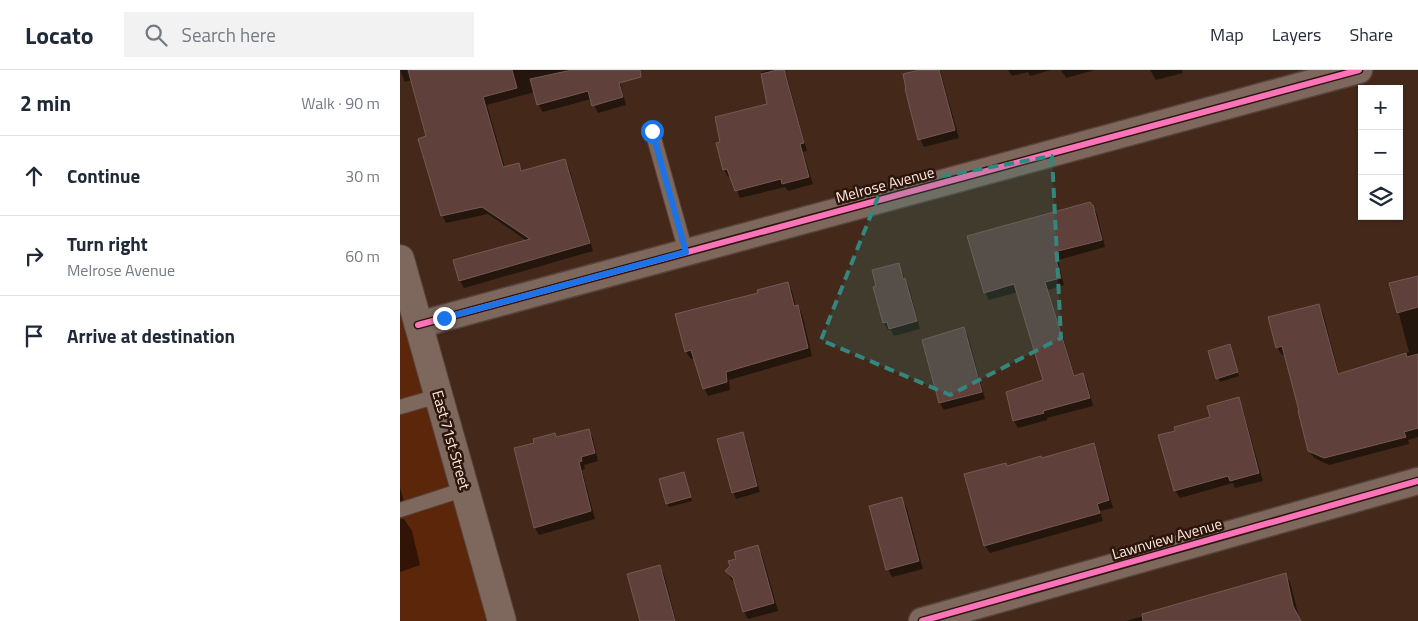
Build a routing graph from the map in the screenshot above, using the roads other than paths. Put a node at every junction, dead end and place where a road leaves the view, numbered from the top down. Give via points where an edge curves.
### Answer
1 (1359, 70) edge
2 (652, 131) dead end
3 (686, 252) junction
4 (400, 259) edge
5 (404, 289) edge
6 (418, 325) junction
7 (438, 396) junction
8 (400, 407) edge
9 (1418, 481) edge
10 (465, 490) junction
11 (400, 510) edge
12 (502, 621) edge
13 (922, 621) edge

1 - 3 street, Melrose Avenue
2 - 3 lane
3 - 6 street, Melrose Avenue
4 - 5 street, East 71st Street
5 - 6 street, East 71st Street
6 - 7 street, East 71st Street
7 - 8 lane
7 - 10 street, East 71st Street
9 - 13 street, Lawnview Avenue
10 - 11 lane
10 - 12 street, East 71st Street

